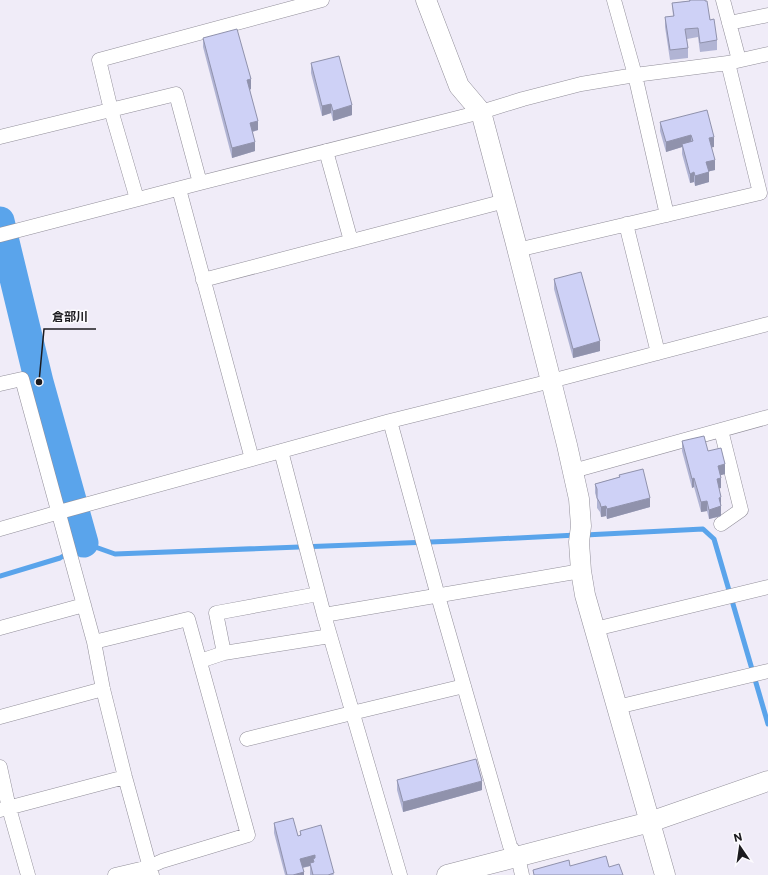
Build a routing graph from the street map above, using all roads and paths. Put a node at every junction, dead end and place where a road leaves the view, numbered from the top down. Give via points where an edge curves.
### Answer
1 (322, 0) edge
2 (426, 0) edge
3 (614, 0) edge
4 (723, 0) edge
5 (768, 16) edge
6 (729, 23) junction
7 (768, 54) edge
8 (734, 62) junction
9 (635, 75) junction
10 (111, 110) junction
11 (481, 112) junction
12 (0, 137) edge
13 (326, 151) junction
14 (200, 183) junction
15 (179, 189) junction
16 (137, 200) junction
17 (505, 201) junction
18 (667, 215) junction
19 (626, 224) junction
20 (5, 234) edge
21 (351, 241) junction
22 (518, 250) junction
23 (203, 280) junction
24 (768, 324) edge
25 (658, 353) junction
26 (551, 381) junction
27 (0, 384) edge
28 (768, 417) edge
29 (390, 421) junction
30 (721, 430) junction
31 (281, 451) junction
32 (252, 459) junction
33 (572, 471) junction
34 (60, 512) junction
35 (721, 524) dead end
36 (0, 529) edge
37 (581, 571) junction
38 (768, 587) edge
39 (318, 594) junction
40 (438, 596) junction
41 (84, 605) junction
42 (324, 615) junction
43 (0, 628) edge
44 (594, 629) junction
45 (330, 636) junction
46 (94, 642) junction
47 (224, 653) junction
48 (200, 661) junction
49 (759, 673) edge
50 (464, 686) junction
51 (103, 689) junction
52 (617, 707) junction
53 (352, 713) junction
54 (0, 718) edge
55 (247, 739) dead end
56 (0, 768) edge
57 (125, 777) junction
58 (768, 781) edge
59 (5, 809) edge
60 (650, 822) junction
61 (520, 866) edge
62 (151, 871) edge
63 (28, 875) edge
64 (115, 875) edge
65 (400, 875) edge
66 (447, 875) edge
67 (665, 875) edge

1 - 10 street via 99,60
2 - 11 street via 459,86
3 - 9 street
4 - 6 street
5 - 6 street
6 - 8 street
7 - 8 street
8 - 9 street
8 - 18 street via 760,193
9 - 11 street via 582,84
9 - 18 street
10 - 12 street
10 - 14 street via 176,94
10 - 16 street
11 - 13 street
11 - 17 street
13 - 14 street
13 - 21 street
14 - 15 street
15 - 16 street
15 - 23 street
16 - 20 street
17 - 21 street
17 - 22 street
18 - 19 street
19 - 22 street
19 - 25 street
21 - 23 street
22 - 26 street
23 - 32 street
24 - 25 street
25 - 26 street
26 - 29 street
26 - 33 street
27 - 34 street via 22,379
28 - 30 street
29 - 31 street
29 - 40 street
30 - 33 street
30 - 35 street via 741,510
31 - 32 street
31 - 39 street
32 - 34 street
33 - 37 street via 579,499
34 - 36 street
34 - 41 street
37 - 40 street
37 - 44 street
38 - 44 street
39 - 42 street
39 - 47 street via 216,613
40 - 42 street
40 - 50 street
41 - 43 street
41 - 46 street
42 - 45 street
44 - 52 street
45 - 47 street
45 - 53 street
46 - 48 street via 188,619
46 - 51 street
47 - 48 street
48 - 62 street via 248,835 162,862
49 - 52 street
50 - 53 street
50 - 61 street via 510,846
51 - 54 street
51 - 57 street
52 - 60 street
53 - 55 street
53 - 65 street
56 - 59 street
57 - 59 street
57 - 62 street
58 - 60 street
59 - 63 street
60 - 61 street
60 - 67 street
61 - 66 street
62 - 64 street

